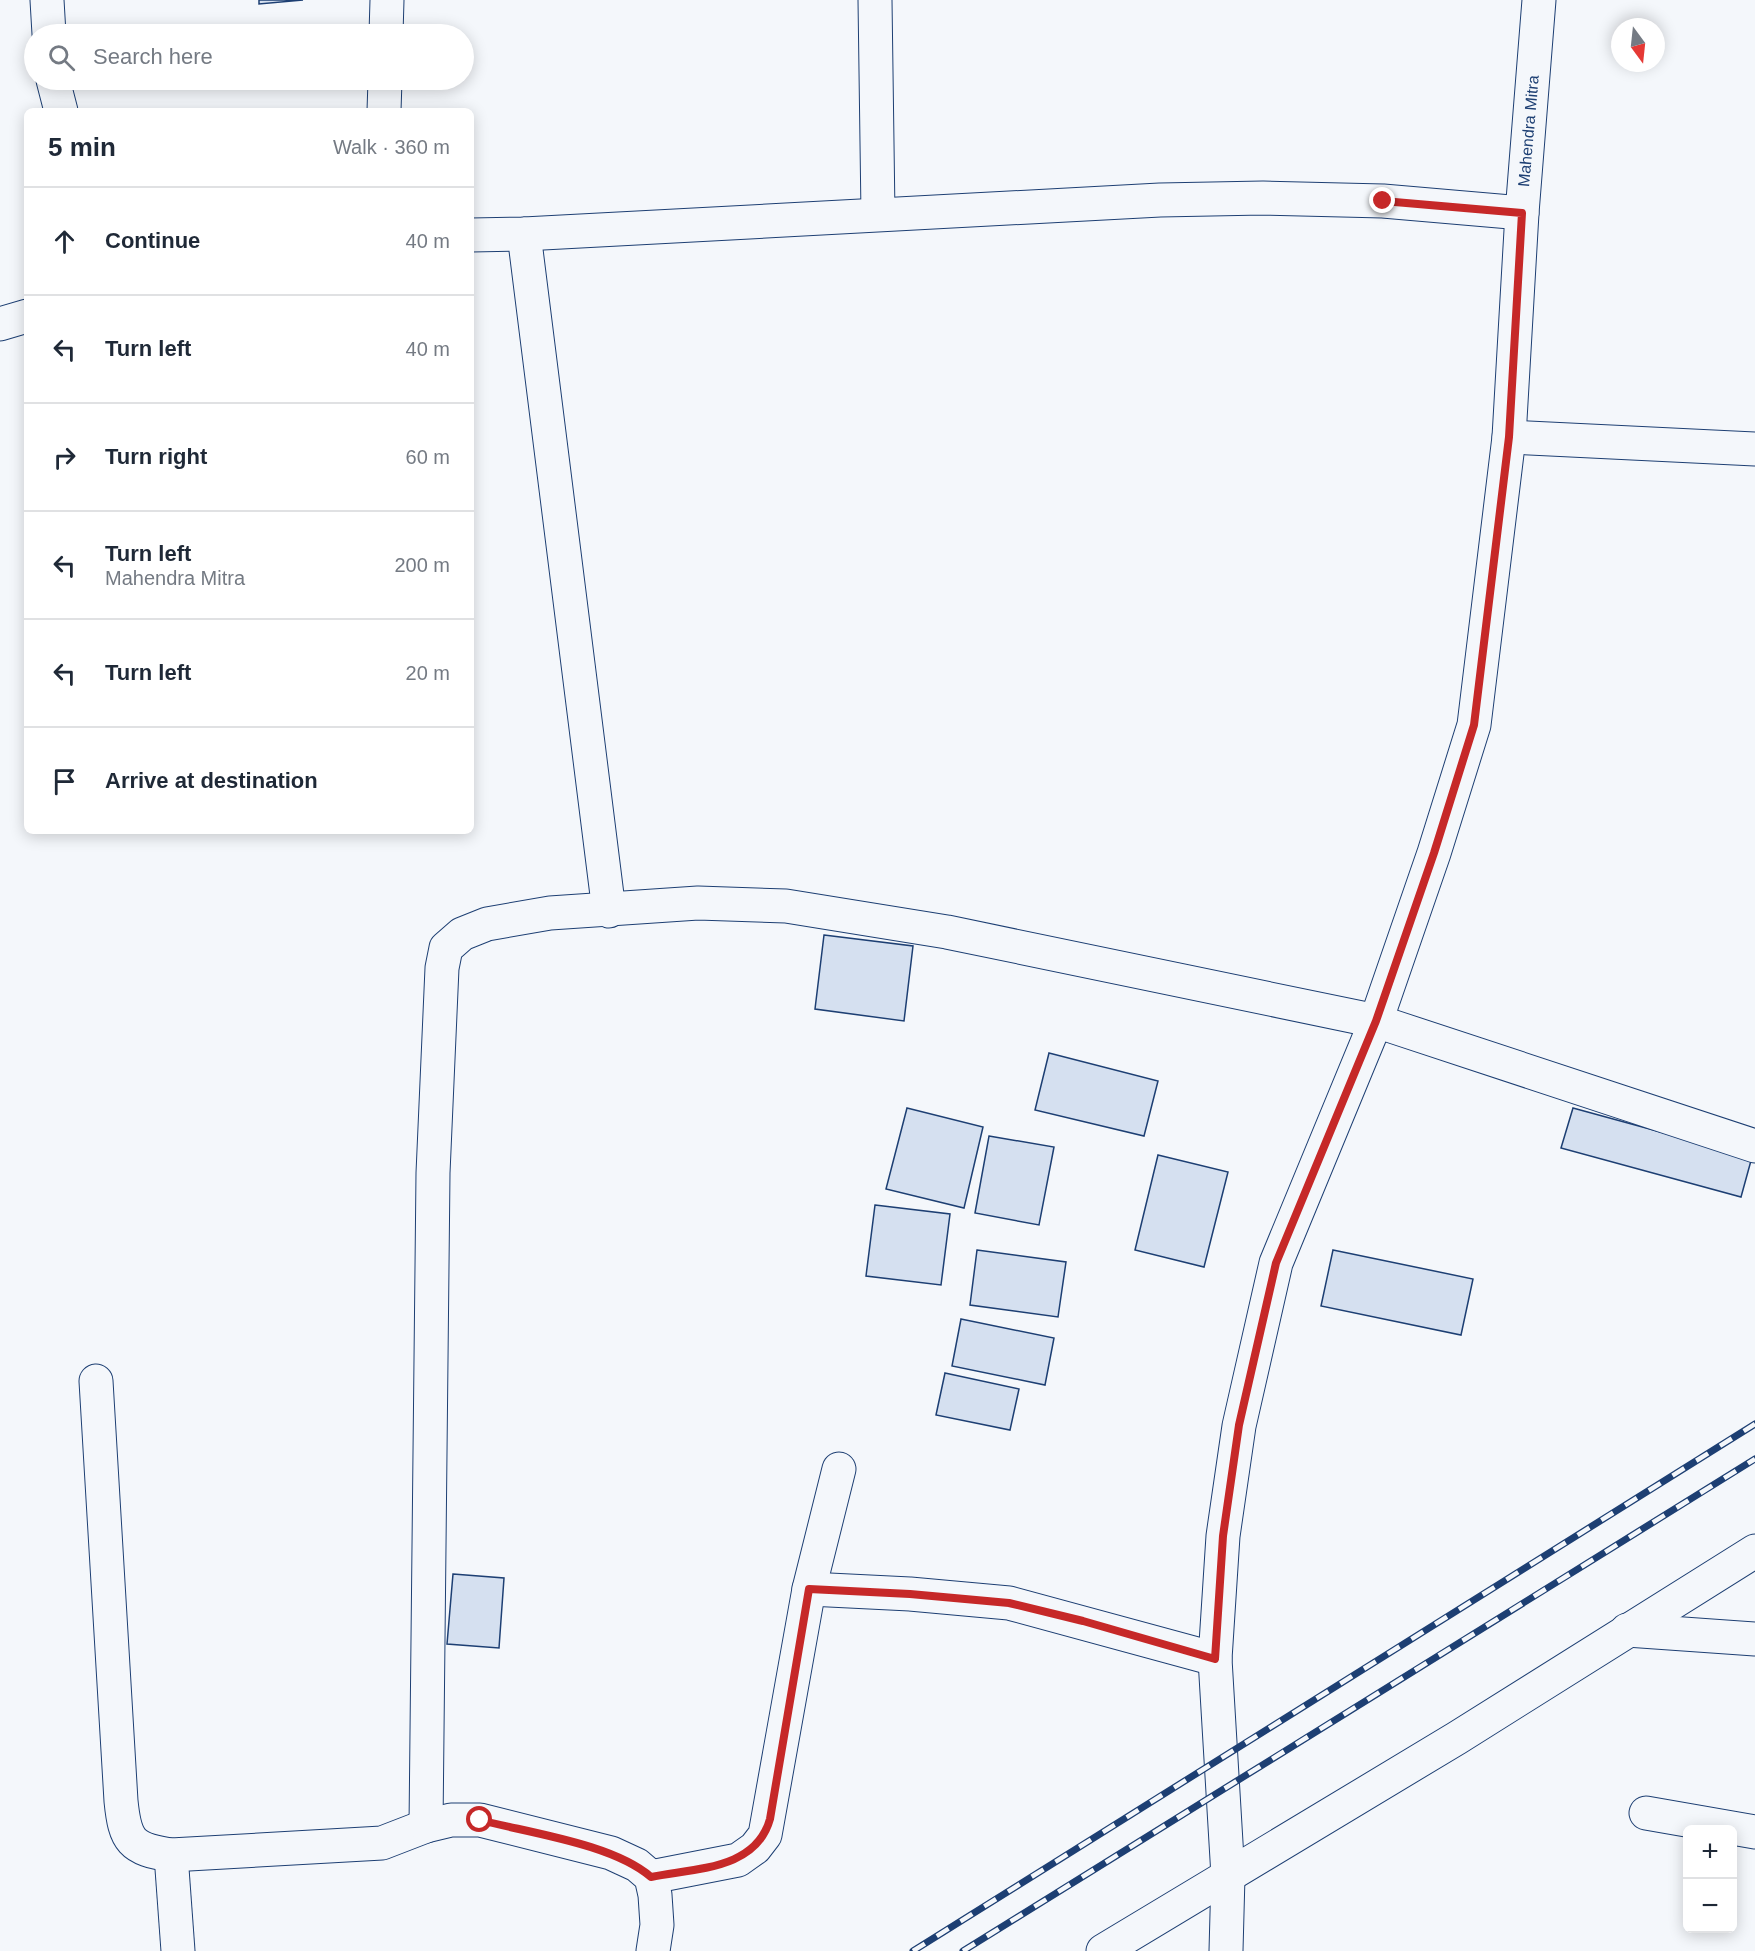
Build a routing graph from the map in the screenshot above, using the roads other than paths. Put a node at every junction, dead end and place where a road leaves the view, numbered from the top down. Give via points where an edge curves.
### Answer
1 (47, 0) edge
2 (387, 0) edge
3 (875, 0) edge
4 (1539, 0) edge
5 (48, 24) edge
6 (386, 24) edge
7 (56, 90) edge
8 (384, 90) edge
9 (60, 108) edge
10 (384, 108) edge
11 (1522, 213) junction
12 (878, 214) junction
13 (524, 234) junction
14 (474, 235) edge
15 (24, 317) edge
16 (0, 324) edge
17 (1509, 437) junction
18 (1755, 449) edge
19 (609, 911) junction
20 (1376, 1021) junction
21 (1755, 1146) edge
22 (96, 1381) dead end
23 (839, 1469) dead end
24 (1755, 1551) edge
25 (809, 1589) junction
26 (1627, 1630) junction
27 (1755, 1639) edge
28 (1215, 1659) junction
29 (1646, 1813) dead end
30 (426, 1826) junction
31 (1755, 1832) edge
32 (171, 1855) junction
33 (1228, 1876) junction
34 (651, 1877) junction
35 (178, 1951) edge
36 (653, 1951) edge
37 (1102, 1951) edge
38 (1226, 1951) edge

1 - 5 street
2 - 6 street
3 - 12 street
4 - 11 street, Mahendra Mitra
7 - 9 street
8 - 10 street
11 - 12 street via 1383,201 1263,198
11 - 17 street, Mahendra Mitra
12 - 13 street
13 - 14 street
13 - 19 street
15 - 16 street
17 - 18 street
17 - 20 street, Mahendra Mitra via 1474,725
19 - 20 street via 698,903 786,906 947,932
19 - 30 street via 550,914 487,924 462,934 446,948 442,968 433,1173
20 - 21 street
20 - 28 street, Mahendra Mitra via 1276,1263 1239,1425 1223,1536
22 - 32 street via 124,1828 133,1843 145,1851
23 - 25 street
24 - 26 street
25 - 28 street via 1009,1603
25 - 34 street via 765,1835 738,1860
26 - 27 street
26 - 33 street
28 - 33 street, Mahendra Mitra
29 - 31 street
30 - 32 street via 382,1843
30 - 34 street via 451,1820 480,1820 611,1853 637,1865
32 - 35 street
33 - 37 street
33 - 38 street, Mahendra Mitra
34 - 36 street via 657,1925

